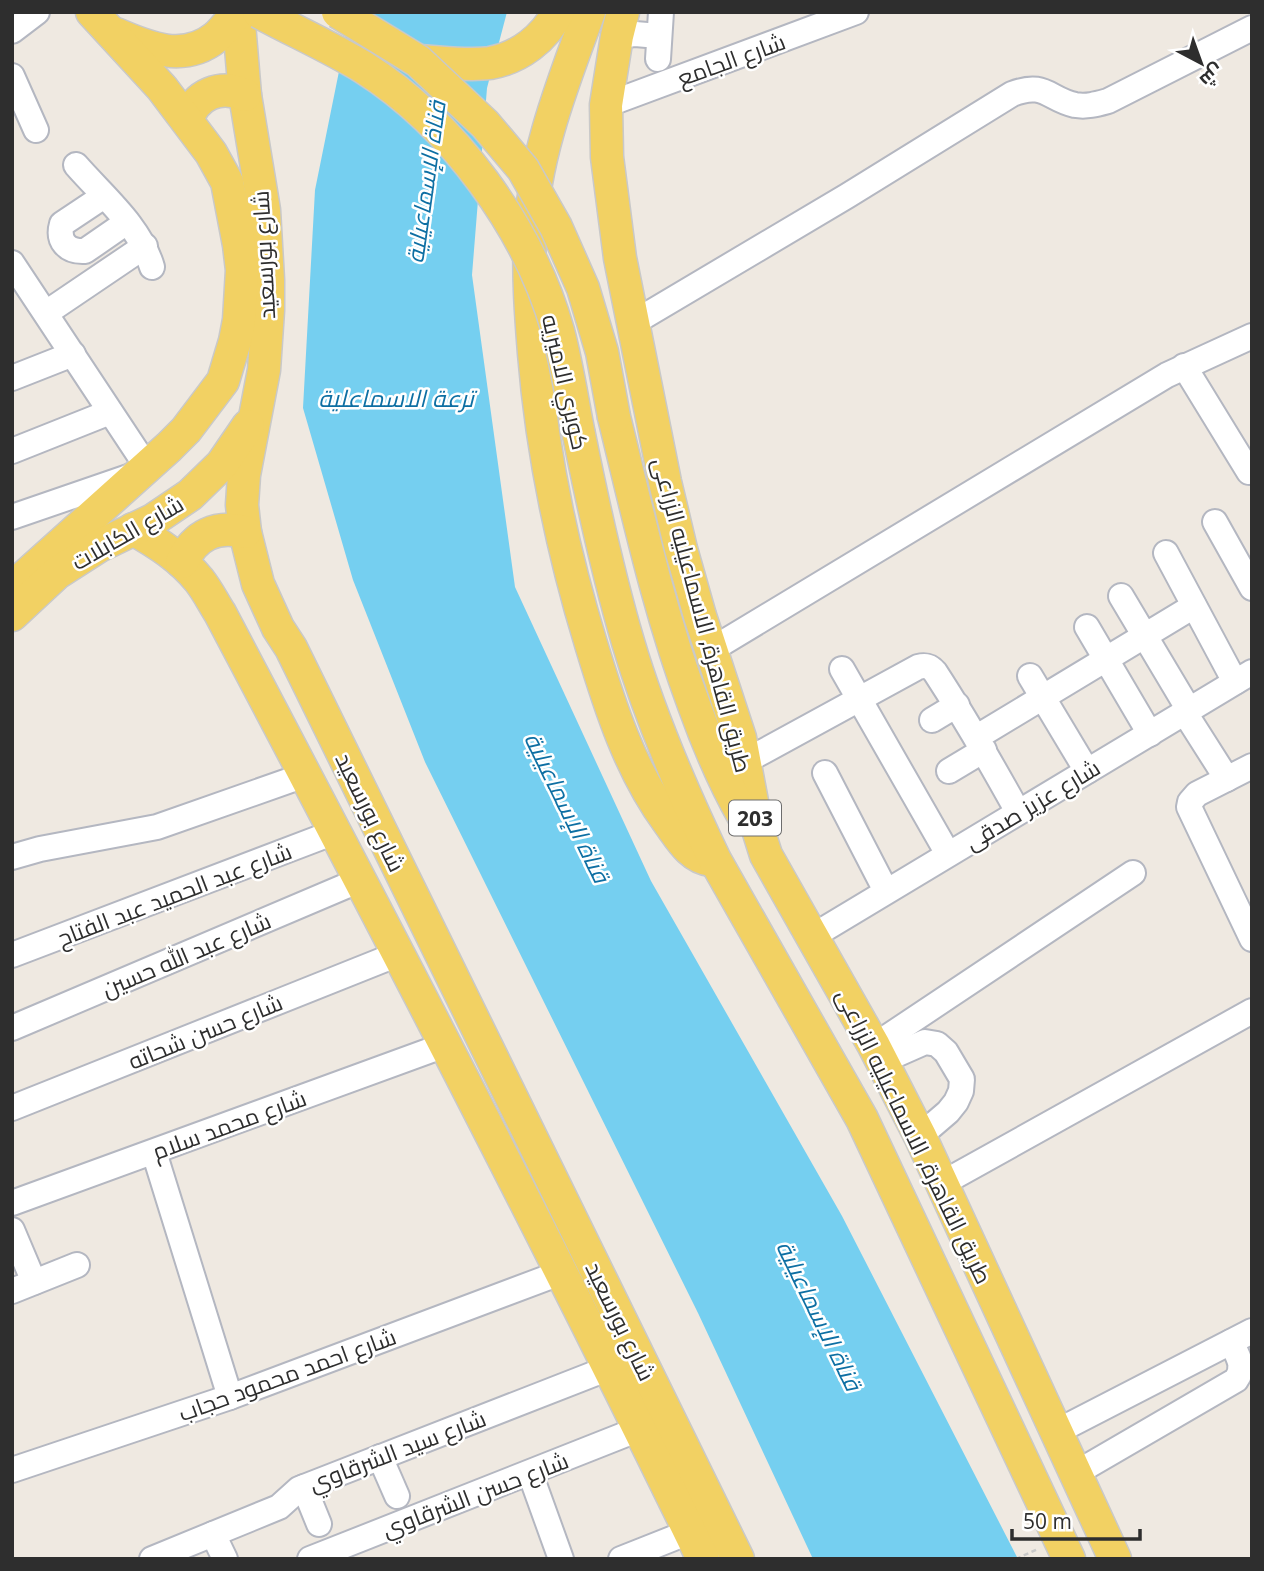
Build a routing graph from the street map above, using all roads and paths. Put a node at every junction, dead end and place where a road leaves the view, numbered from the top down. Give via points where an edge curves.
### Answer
1 (37, 12) edge
2 (238, 12) edge
3 (260, 12) edge
4 (338, 12) edge
5 (558, 12) edge
6 (589, 12) edge
7 (856, 12) edge
8 (100, 22) edge
9 (620, 24) edge
10 (1252, 28) edge
11 (12, 31) edge
12 (659, 36) edge
13 (418, 61) junction
14 (12, 76) edge
15 (245, 95) junction
16 (606, 105) junction
17 (187, 120) junction
18 (36, 130) dead end
19 (76, 166) dead end
20 (104, 196) junction
21 (127, 222) junction
22 (12, 263) edge
23 (31, 305) edge
24 (633, 323) junction
25 (1252, 336) edge
26 (73, 354) junction
27 (1184, 366) junction
28 (12, 378) edge
29 (257, 407) junction
30 (110, 411) junction
31 (12, 451) edge
32 (144, 470) junction
33 (1249, 472) dead end
34 (12, 517) edge
35 (1215, 522) dead end
36 (133, 529) junction
37 (245, 532) junction
38 (1166, 553) dead end
39 (182, 562) junction
40 (12, 588) edge
41 (1252, 588) edge
42 (1121, 596) dead end
43 (1194, 606) junction
44 (12, 615) edge
45 (1087, 627) dead end
46 (1144, 636) junction
47 (711, 650) junction
48 (1106, 659) junction
49 (842, 669) dead end
50 (1243, 677) edge
51 (1037, 686) junction
52 (860, 699) junction
53 (957, 705) junction
54 (1187, 712) junction
55 (932, 720) dead end
56 (1150, 734) junction
57 (980, 743) junction
58 (744, 762) junction
59 (1252, 766) edge
60 (949, 771) dead end
61 (1087, 771) junction
62 (825, 772) dead end
63 (305, 775) junction
64 (1227, 779) junction
65 (1018, 813) junction
66 (335, 832) junction
67 (948, 854) junction
68 (766, 855) junction
69 (12, 857) edge
70 (715, 860) junction
71 (1133, 873) dead end
72 (360, 880) junction
73 (886, 891) junction
74 (813, 936) junction
75 (1252, 939) edge
76 (398, 954) junction
77 (12, 955) edge
78 (1252, 1011) edge
79 (12, 1028) edge
80 (445, 1045) junction
81 (878, 1053) junction
82 (12, 1108) edge
83 (920, 1136) junction
84 (876, 1150) junction
85 (153, 1152) junction
86 (941, 1184) junction
87 (12, 1203) edge
88 (901, 1203) junction
89 (12, 1230) edge
90 (77, 1265) dead end
91 (561, 1273) junction
92 (23, 1287) edge
93 (1241, 1337) edge
94 (609, 1368) junction
95 (230, 1397) junction
96 (639, 1429) junction
97 (1056, 1432) junction
98 (380, 1457) junction
99 (12, 1470) edge
100 (530, 1473) junction
101 (1076, 1473) junction
102 (304, 1487) junction
103 (397, 1496) dead end
104 (319, 1524) dead end
105 (213, 1534) junction
106 (696, 1545) edge
107 (1036, 1550) dead end
108 (152, 1559) edge
109 (225, 1559) edge
110 (310, 1559) edge
111 (561, 1559) edge
112 (621, 1559) edge
113 (738, 1559) edge
114 (1016, 1559) edge
115 (1069, 1559) edge
116 (1115, 1559) edge

1 - 11 street
2 - 8 main road via 215,37 182,50 147,47
2 - 15 main road, شارع بورسعيد
3 - 70 main road, كوبري الاميريه, bridge via 362,67 402,96 440,130 516,230 558,330 603,551 629,645 661,737
4 - 13 main road, كوبري الاميريه, bridge
5 - 13 main road via 536,41 514,55 490,63
6 - 70 main road, 203 via 553,110 536,178 530,311 543,442 573,584 625,746 656,805 689,849 703,859
7 - 16 street, شارع الجامع
8 - 17 main road, شارع الكابلات
9 - 12 street via 635,34
9 - 16 main road, طريق القاهرة, الاسماعيليه الزراعى / 203
10 - 24 street via 1108,101 1075,105 1044,91 1012,94
13 - 68 main road, كوبري الاميريه, bridge via 485,124 523,169 583,288 677,660 720,771
14 - 18 street
15 - 17 main road via 231,90 207,94 194,105
15 - 29 main road, شارع بورسعيد via 268,257 267,340
16 - 24 main road, طريق القاهرة, الاسماعيليه الزراعى / 203 via 612,207
17 - 32 main road, شارع الكابلات via 227,182 242,270 239,320 223,381 186,430
19 - 20 street
20 - 21 street
20 - 21 street via 62,223 64,245 85,251
21 - 23 street via 149,257
22 - 23 street
23 - 26 street
24 - 47 main road, طريق القاهرة, الاسماعيليه الزراعى / 203 via 681,550
25 - 27 street
26 - 28 street
26 - 30 street
27 - 33 street
27 - 47 street
29 - 36 main road, شارع الكابلات via 235,446 207,480 172,509
29 - 37 main road, شارع بورسعيد via 244,475
30 - 31 street
30 - 32 street
32 - 34 street
32 - 40 main road, شارع الكابلات
35 - 41 street
36 - 39 main road, شارع بورسعيد
36 - 44 main road, شارع الكابلات via 57,573
37 - 39 main road via 223,529 202,536
37 - 113 main road, شارع بورسعيد via 267,606
38 - 43 street
39 - 63 main road, شارع بورسعيد via 220,613
42 - 46 street
43 - 46 street
43 - 50 street
45 - 48 street
46 - 48 street
46 - 54 street
47 - 58 main road, طريق القاهرة, الاسماعيليه الزراعى / 203
48 - 51 street
48 - 56 street
49 - 52 street
50 - 54 street, شارع عزيز صدقى
51 - 57 street
51 - 61 street
52 - 53 street via 925,665
52 - 58 street
52 - 67 street
53 - 55 street
53 - 57 street
54 - 56 street, شارع عزيز صدقى
54 - 64 street
56 - 61 street, شارع عزيز صدقى
57 - 60 street
57 - 65 street
58 - 68 main road, طريق القاهرة, الاسماعيليه الزراعى / 203
59 - 64 street
61 - 65 street, شارع عزيز صدقى
62 - 73 street
63 - 66 main road, شارع بورسعيد
63 - 69 street via 157,827
64 - 75 street via 1193,797 1189,807
65 - 67 street, شارع عزيز صدقى
66 - 72 main road, شارع بورسعيد
66 - 77 street, شارع عبد الحميد عبد الفتاح
67 - 73 street, شارع عزيز صدقى
68 - 74 main road, طريق القاهرة, الاسماعيليه الزراعى / 203
70 - 84 main road, طريق القاهرة, الاسماعيليه الزراعى / 203
71 - 81 street
72 - 76 main road, شارع بورسعيد
72 - 79 street, شارع عبد الله حسين
73 - 74 street, شارع عزيز صدقى
74 - 81 main road, طريق القاهرة, الاسماعيليه الزراعى / 203
76 - 80 main road, شارع بورسعيد
76 - 82 street, شارع حسن شحاته
78 - 86 street
80 - 85 street, شارع محمد سلام
80 - 91 main road, شارع بورسعيد
81 - 83 main road, طريق القاهرة, الاسماعيليه الزراعى / 203
81 - 83 street via 925,1042 937,1044 962,1079 956,1102
83 - 84 main road via 900,1149
83 - 86 main road, طريق القاهرة, الاسماعيليه الزراعى / 203
84 - 88 main road, طريق القاهرة, الاسماعيليه الزراعى / 203
85 - 87 street, شارع محمد سلام
85 - 95 street
86 - 88 main road via 923,1187
86 - 97 main road, طريق القاهرة, الاسماعيليه الزراعى / 203
88 - 115 main road, طريق القاهرة, الاسماعيليه الزراعى / 203
89 - 92 street
90 - 92 street
91 - 94 main road, شارع بورسعيد
91 - 95 street, شارع احمد محمود حجاب
93 - 97 street
93 - 101 street via 1241,1372 1236,1380
94 - 96 main road, شارع بورسعيد
94 - 98 street, شارع سيد الشرقاوي
95 - 99 street, شارع احمد محمود حجاب
96 - 100 street, شارع حسن الشرقاوي
96 - 106 main road, شارع بورسعيد
97 - 101 main road, طريق القاهرة, الاسماعيليه الزراعى / 203
98 - 102 street, شارع سيد الشرقاوي
98 - 103 street
100 - 110 street, شارع حسن الشرقاوي
100 - 111 street
101 - 116 main road, طريق القاهرة, الاسماعيليه الزراعى / 203
102 - 104 street
102 - 105 street, شارع سيد الشرقاوي via 279,1507
105 - 108 street, شارع سيد الشرقاوي
105 - 109 street
106 - 112 street
107 - 114 path

